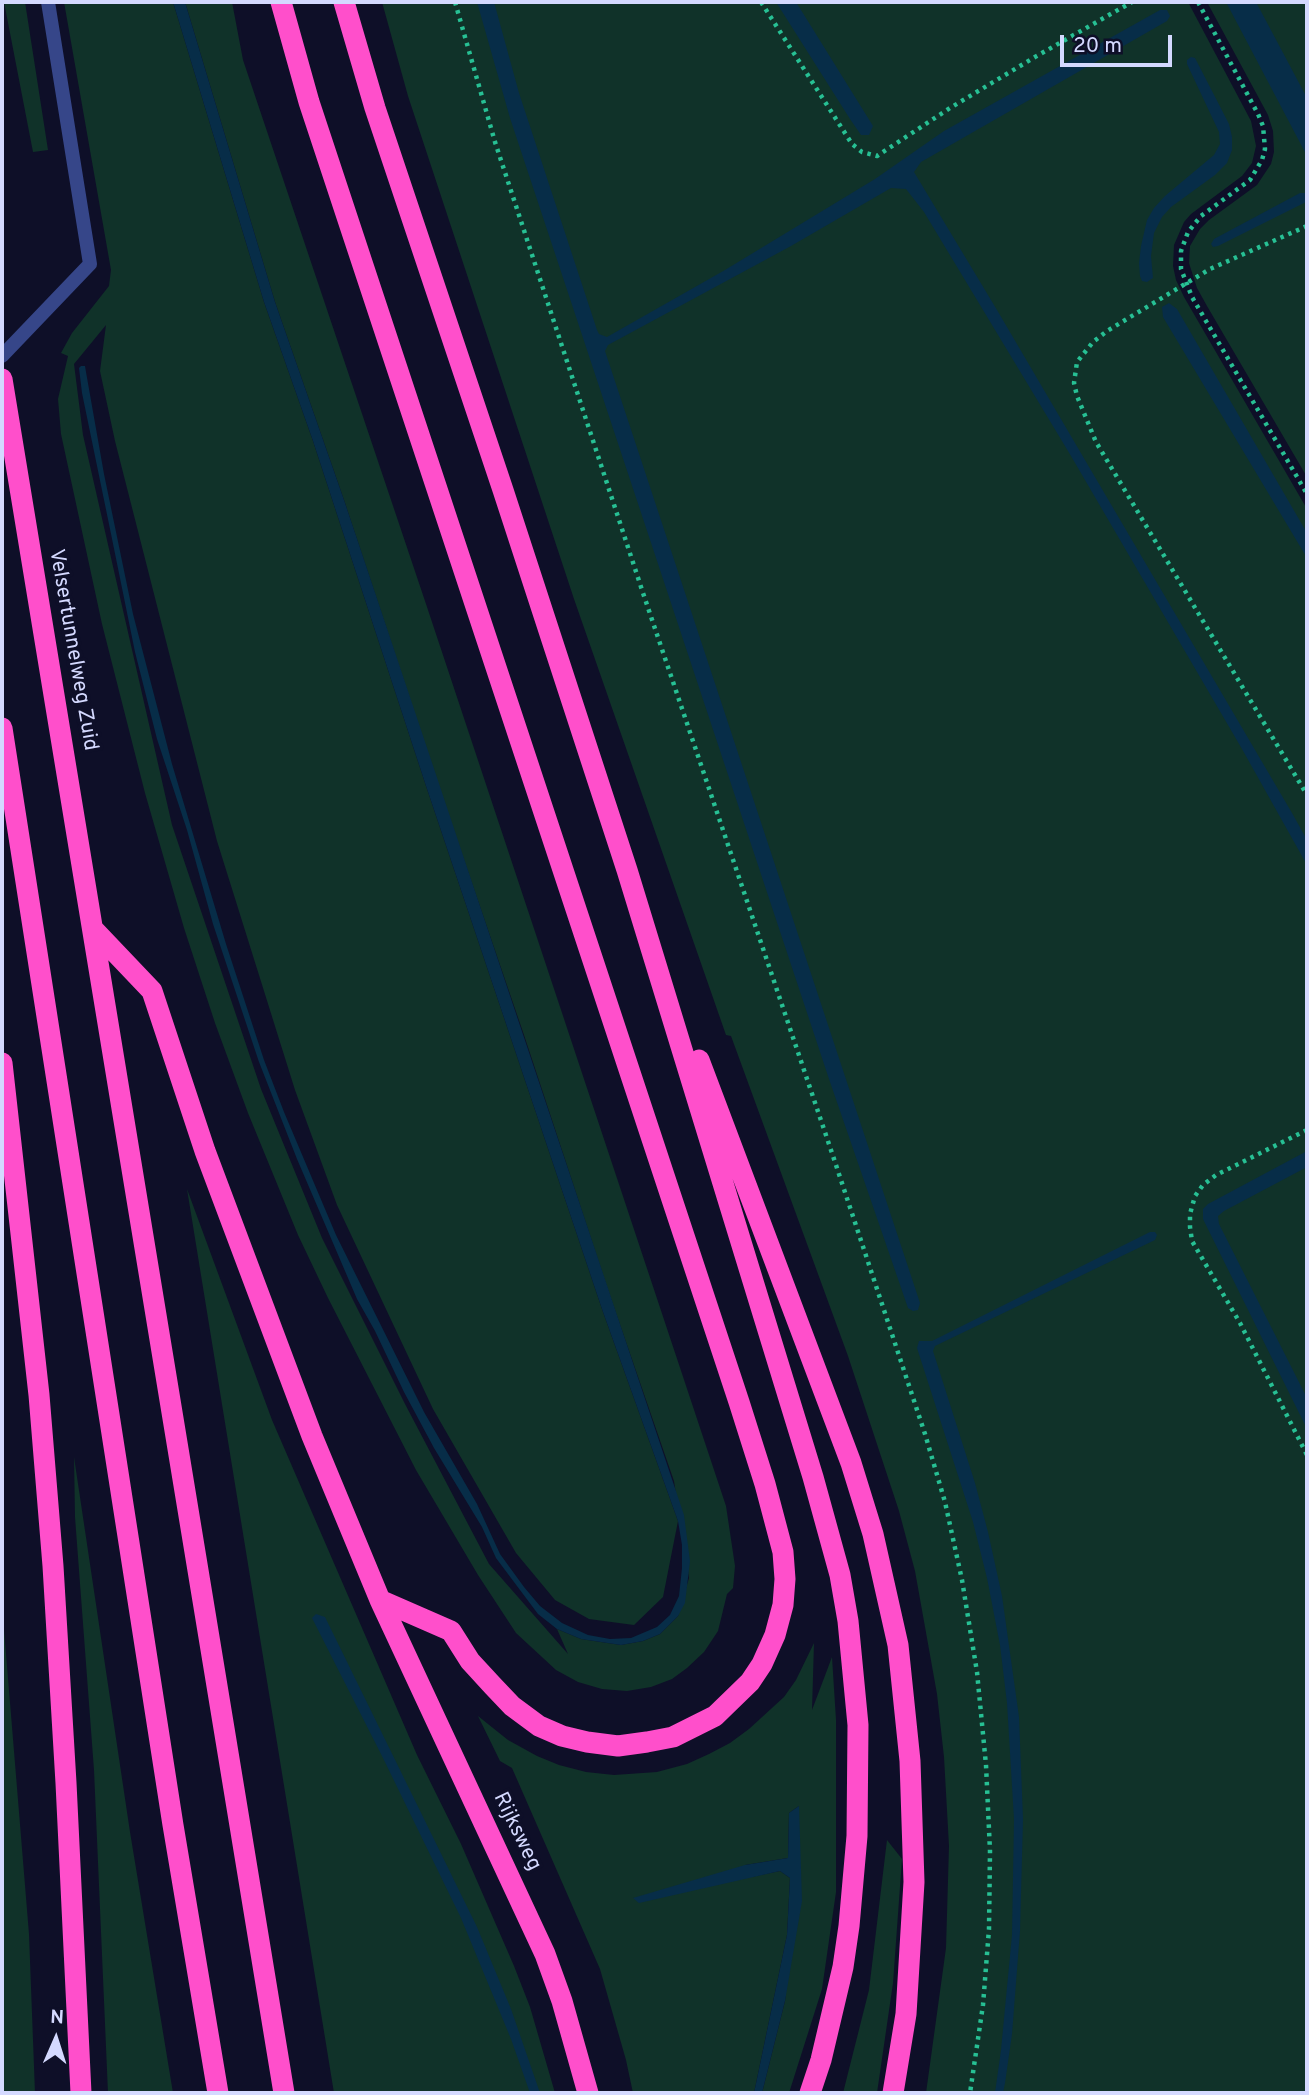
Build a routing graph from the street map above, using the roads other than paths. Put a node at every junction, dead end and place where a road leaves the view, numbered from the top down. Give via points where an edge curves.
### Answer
1 (48, 2) edge
2 (281, 2) edge
3 (344, 2) edge
4 (2, 356) edge
5 (2, 379) edge
6 (3, 734) edge
7 (2, 775) edge
8 (627, 870) junction
9 (93, 929) junction
10 (2, 1063) edge
11 (380, 1600) junction
12 (81, 2093) edge
13 (218, 2093) edge
14 (284, 2093) edge
15 (588, 2093) edge
16 (810, 2093) edge
17 (893, 2093) edge

1 - 4 lane via 90,264
2 - 11 highway via 326,153 732,1378 783,1552 785,1579 775,1635 750,1682 715,1716 673,1737 618,1746 562,1736 539,1726 493,1686 451,1631
3 - 8 highway
5 - 9 highway, Velsertunnelweg Zuid
6 - 7 highway
6 - 13 highway
8 - 16 highway via 813,1478 848,1621 858,1725 857,1836 843,1967
8 - 17 highway via 851,1463 890,1605 905,1698 914,1882 906,2014
9 - 11 highway, Rijksweg via 152,991 231,1223
9 - 14 highway, Velsertunnelweg Zuid
10 - 12 highway via 53,1566
11 - 15 highway, Rijksweg via 541,1945

